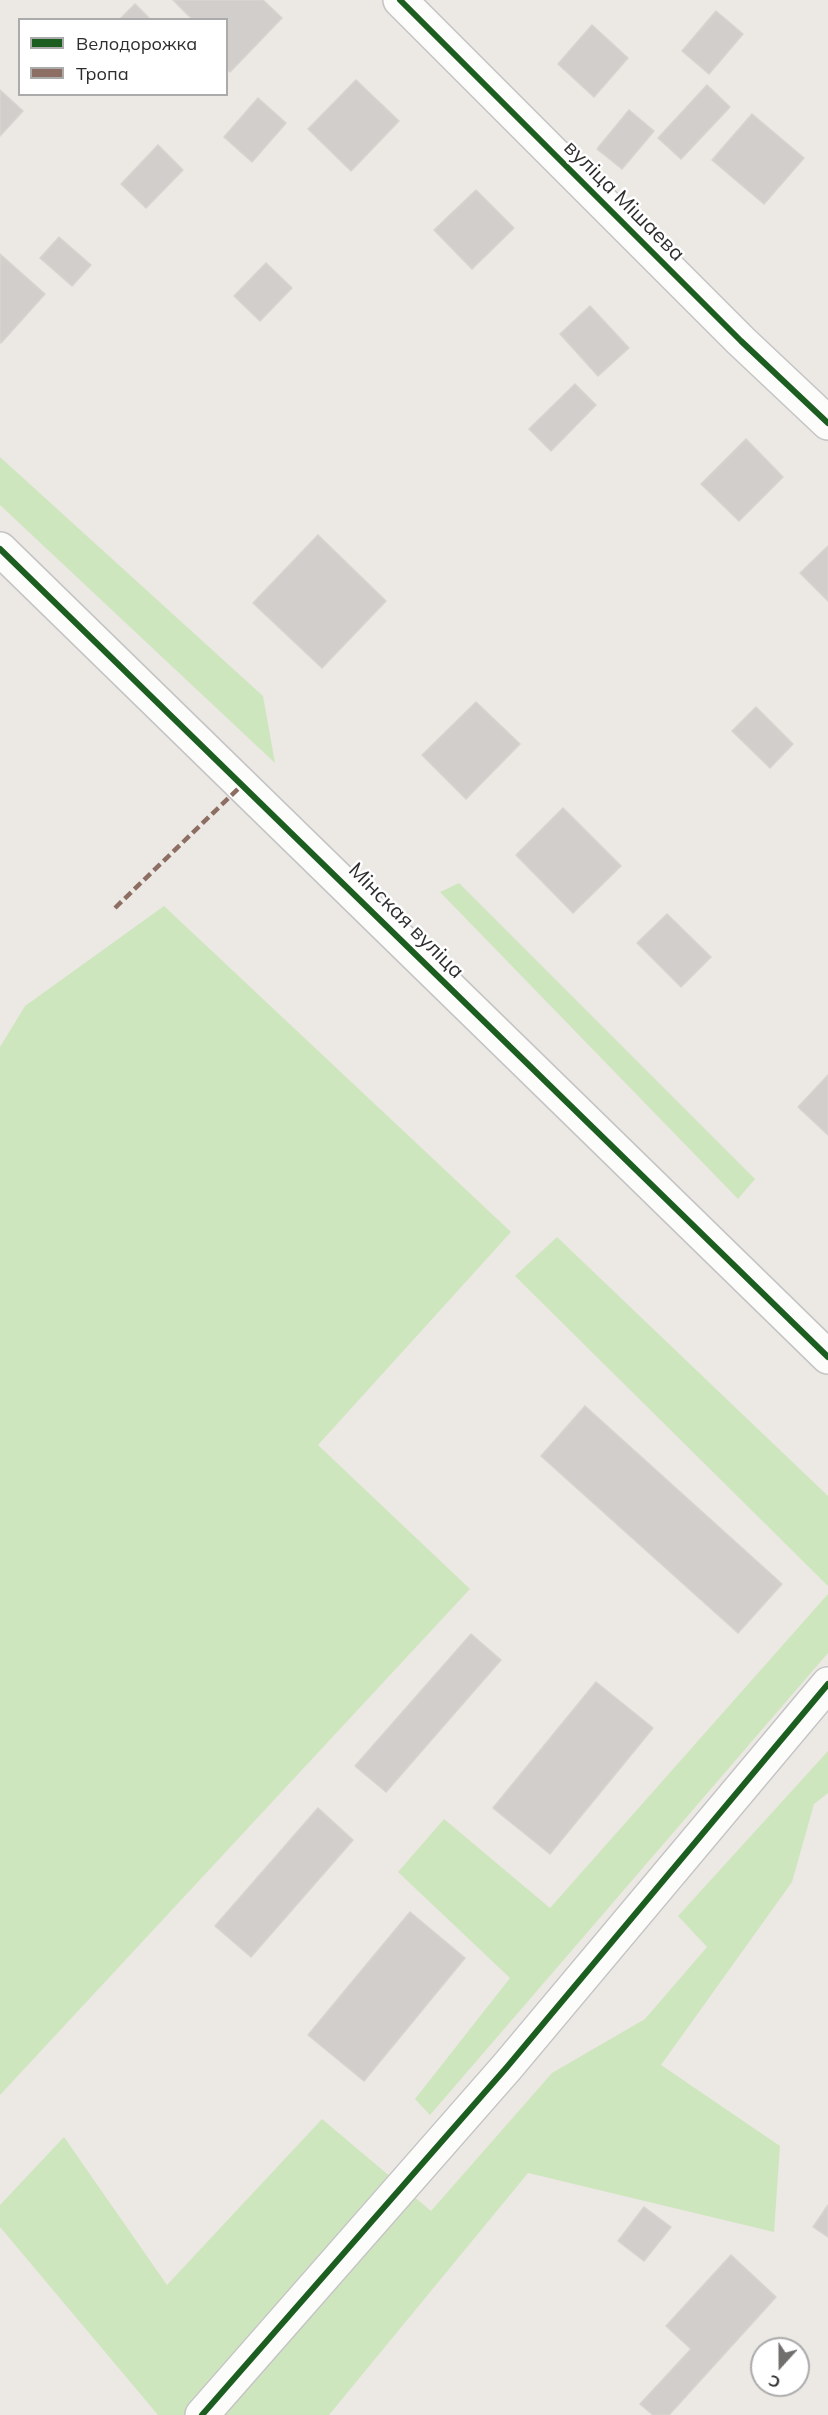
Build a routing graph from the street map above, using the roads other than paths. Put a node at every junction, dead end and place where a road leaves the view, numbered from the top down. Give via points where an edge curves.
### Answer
1 (400, 0) edge
2 (828, 423) edge
3 (0, 549) edge
4 (828, 1357) edge
5 (828, 1684) edge
6 (201, 2415) edge

1 - 2 street, вуліца Мішаева via 732,333
3 - 4 street, Мінская вуліца
5 - 6 street via 507,2067

